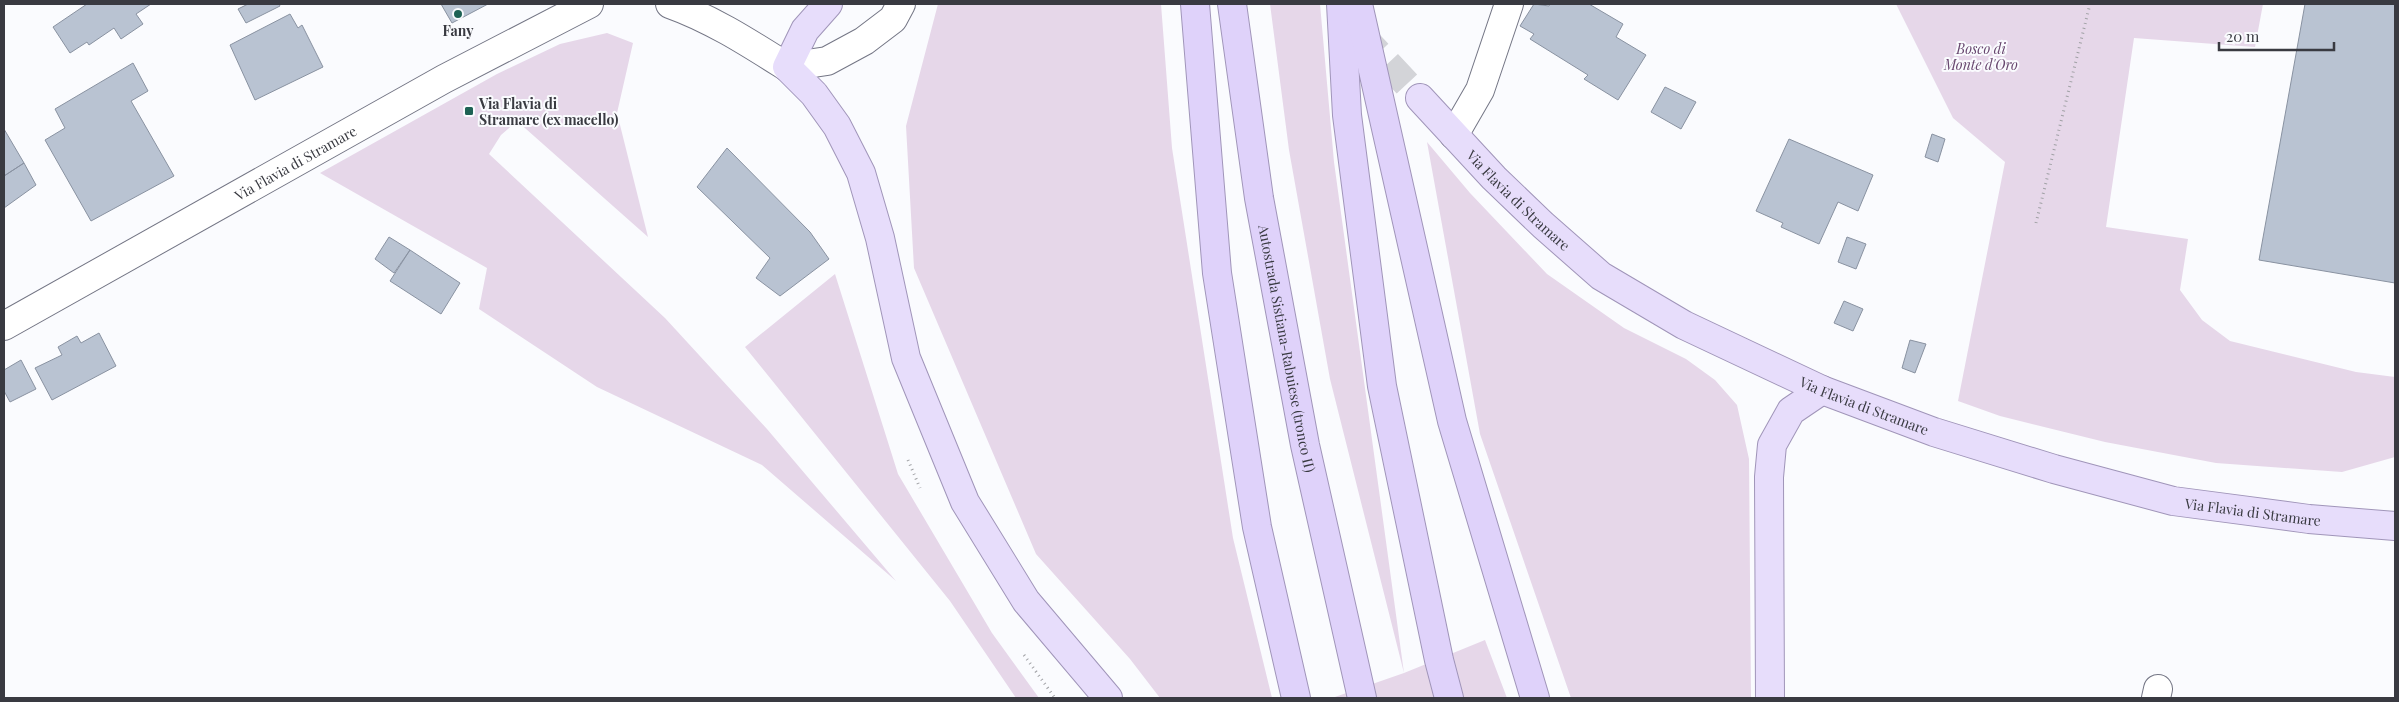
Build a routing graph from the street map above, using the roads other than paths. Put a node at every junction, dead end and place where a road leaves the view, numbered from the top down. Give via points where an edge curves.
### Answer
1 (589, 4) edge
2 (670, 4) edge
3 (828, 4) edge
4 (901, 4) edge
5 (1195, 4) edge
6 (1232, 4) edge
7 (1341, 4) edge
8 (1358, 4) edge
9 (1509, 4) edge
10 (787, 67) junction
11 (1420, 98) tunnel mouth
12 (1454, 135) junction
13 (4, 326) edge
14 (1822, 390) junction
15 (2395, 526) edge
16 (1361, 694) edge
17 (1108, 698) edge
18 (1296, 698) edge
19 (1450, 698) edge
20 (1535, 698) edge
21 (1770, 698) edge

1 - 13 street, Via Flavia di Stramare via 444,79
2 - 10 street via 720,26
3 - 10 main road via 806,30
4 - 10 street via 893,19 864,42 827,61
5 - 18 highway via 1217,273 1257,527
6 - 16 highway, Autostrada Sistiana-Rabuiese (tronco II) via 1260,207 1305,445
7 - 19 highway via 1347,115 1382,386 1438,660
8 - 20 highway via 1452,420
9 - 12 street via 1480,90
10 - 17 main road via 814,94 837,126 861,173 880,238 906,358 965,502 1026,601
11 - 12 main road, Via Flavia di Stramare
12 - 14 main road, Via Flavia di Stramare via 1542,225 1601,276 1684,324
14 - 15 main road, Via Flavia di Stramare via 1944,435 2173,501 2309,519
14 - 21 main road via 1791,411 1772,445 1769,477

